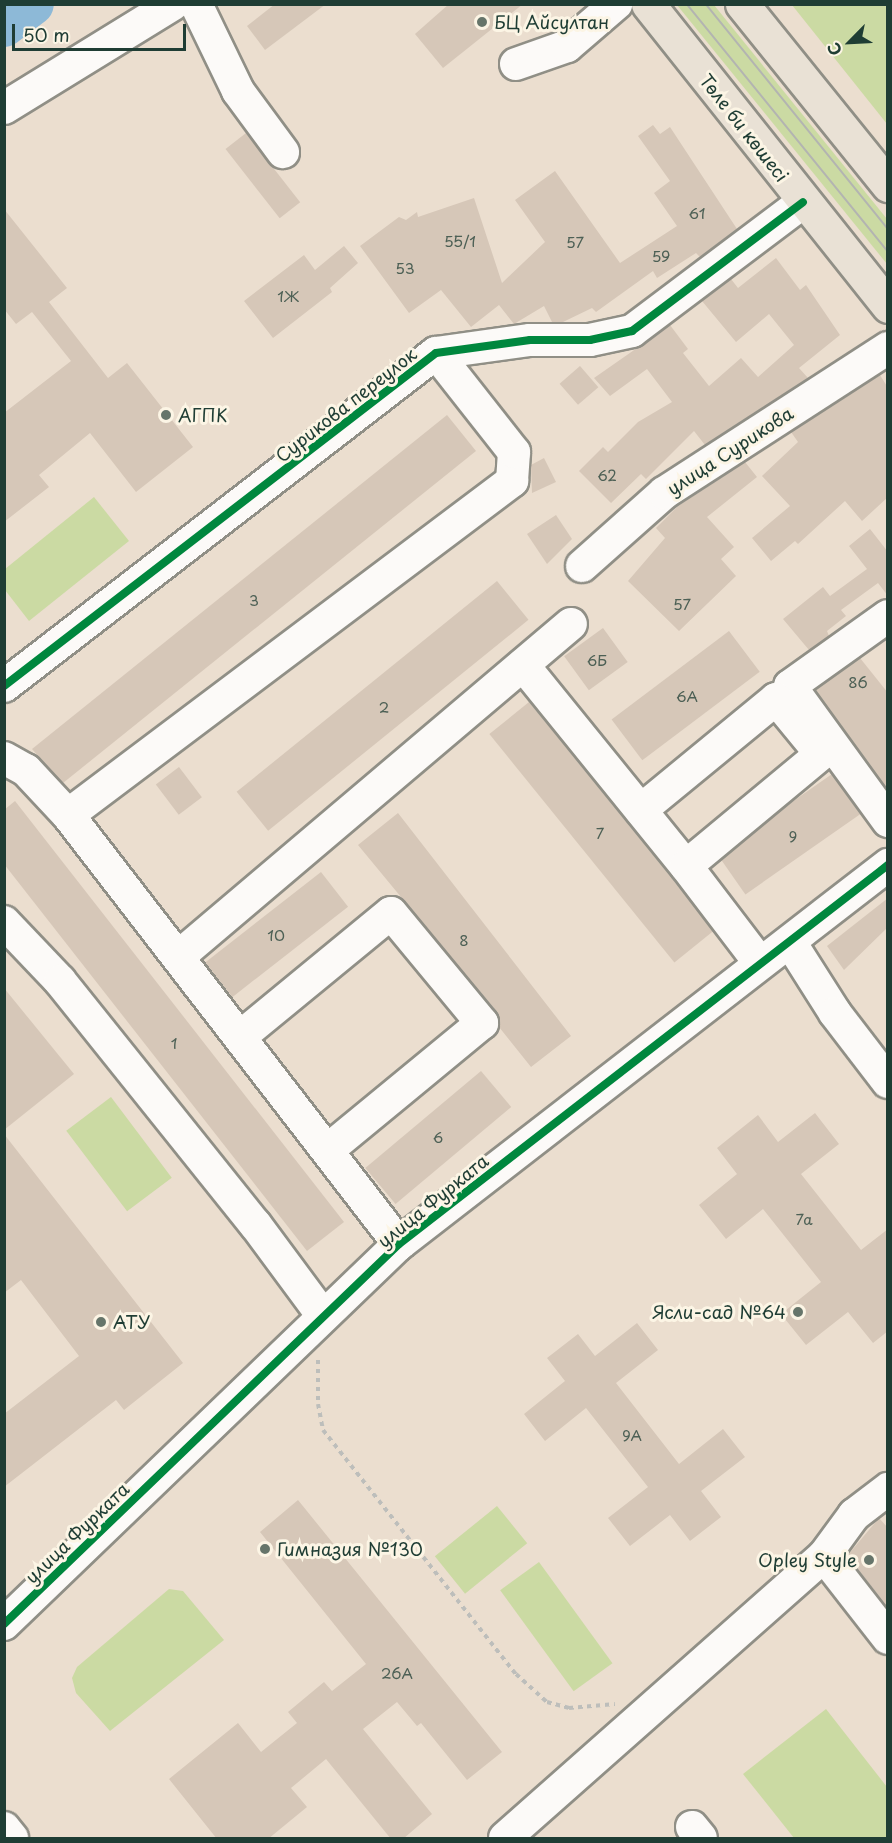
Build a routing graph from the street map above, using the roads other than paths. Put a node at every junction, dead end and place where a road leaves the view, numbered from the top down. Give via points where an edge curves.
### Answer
1 (173, 4) edge
2 (196, 4) edge
3 (616, 4) edge
4 (648, 4) edge
5 (742, 4) edge
6 (516, 64) dead end
7 (4, 108) edge
8 (283, 152) dead end
9 (888, 185) edge
10 (803, 202) junction
11 (888, 306) edge
12 (888, 348) edge
13 (436, 353) junction
14 (582, 566) dead end
15 (888, 616) edge
16 (571, 624) dead end
17 (523, 665) junction
18 (4, 686) edge
19 (4, 758) edge
20 (641, 810) junction
21 (68, 815) junction
22 (888, 820) edge
23 (888, 865) edge
24 (686, 866) junction
25 (4, 922) edge
26 (790, 942) junction
27 (178, 957) junction
28 (760, 963) junction
29 (240, 1037) junction
30 (888, 1082) edge
31 (328, 1150) junction
32 (399, 1245) junction
33 (323, 1316) junction
34 (888, 1489) edge
35 (824, 1556) junction
36 (4, 1624) edge
37 (888, 1638) edge
38 (4, 1828) edge
39 (12, 1839) edge
40 (505, 1839) edge

1 - 7 street
2 - 8 street via 238,91
3 - 6 street via 567,46
4 - 10 main road, Төле би көшесі
5 - 9 main road
10 - 11 main road, Төле би көшесі
10 - 13 street, Сурикова переулок via 632,331 590,340 530,340
12 - 14 street, улица Сурикова via 664,494
13 - 18 street, Сурикова переулок
13 - 21 street via 514,452 512,481
15 - 22 street via 790,686
16 - 17 street
17 - 20 street
17 - 27 street
19 - 21 street via 26,770
20 - 24 street
20 - 24 street via 776,699 806,735 821,754
21 - 27 street
23 - 26 street, улица Фурката
24 - 28 street
25 - 33 street via 97,1028 255,1224
26 - 28 street, улица Фурката
26 - 30 street via 840,1020
27 - 29 street
28 - 32 street, улица Фурката
29 - 31 street
29 - 31 street via 391,913 482,1023
31 - 32 street
32 - 33 street, улица Фурката
33 - 36 street, улица Фурката
34 - 35 street via 854,1515
35 - 37 street
35 - 40 street
38 - 39 street

